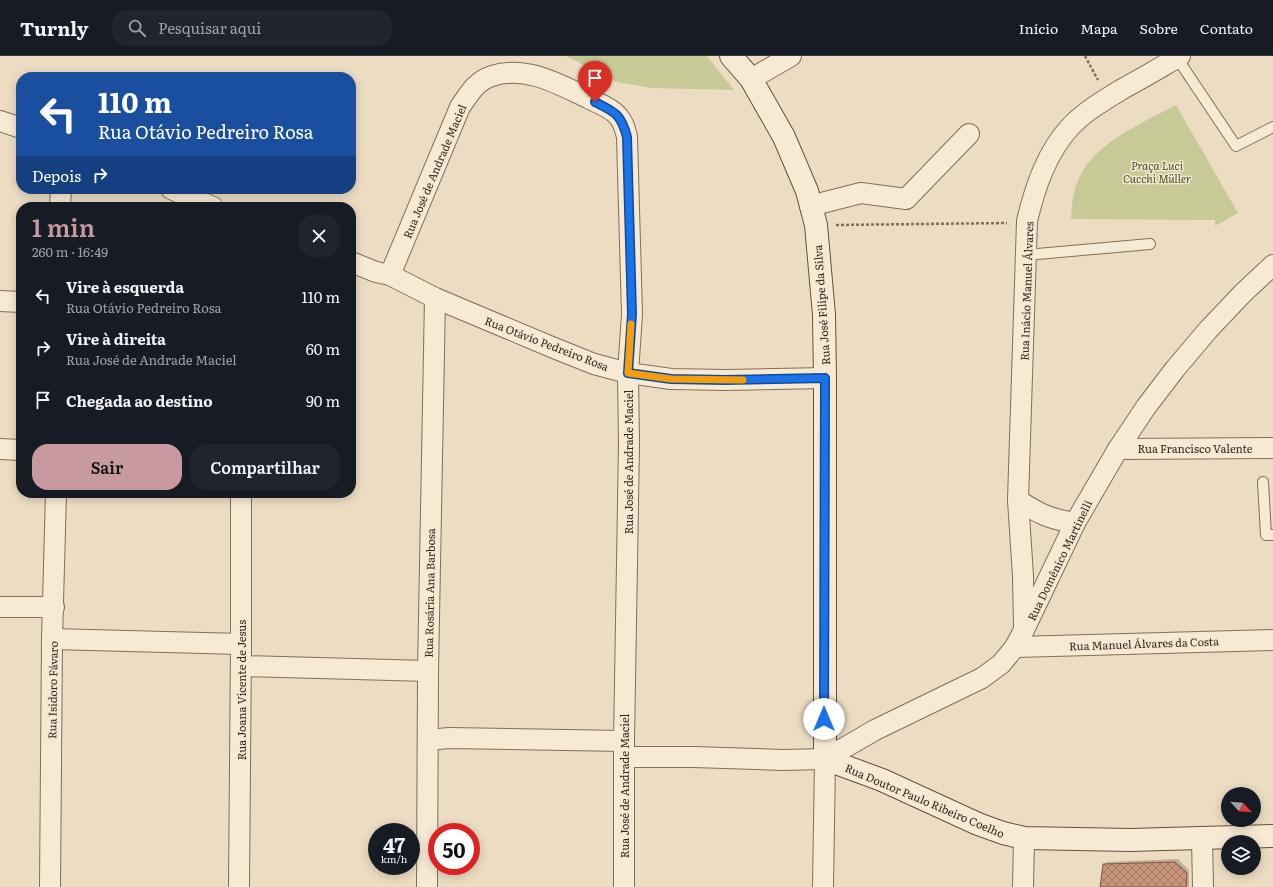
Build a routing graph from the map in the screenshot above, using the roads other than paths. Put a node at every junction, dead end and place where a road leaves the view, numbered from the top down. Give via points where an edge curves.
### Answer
1 (731, 56) edge
2 (791, 56) edge
3 (1178, 57) edge
4 (751, 79) junction
5 (0, 121) edge
6 (16, 126) edge
7 (1273, 127) edge
8 (969, 134) dead end
9 (183, 194) edge
10 (201, 202) edge
11 (813, 216) junction
12 (1150, 244) dead end
13 (1026, 255) junction
14 (356, 264) edge
15 (1273, 265) edge
16 (390, 275) junction
17 (435, 298) junction
18 (0, 301) edge
19 (16, 302) edge
20 (628, 373) junction
21 (825, 378) junction
22 (1273, 448) edge
23 (0, 449) edge
24 (1118, 449) junction
25 (16, 450) edge
26 (1263, 482) dead end
27 (56, 498) edge
28 (241, 498) edge
29 (1018, 500) junction
30 (1075, 523) junction
31 (1273, 535) edge
32 (0, 607) edge
33 (54, 607) junction
34 (52, 639) junction
35 (1019, 639) junction
36 (1273, 640) edge
37 (242, 644) junction
38 (241, 666) junction
39 (428, 671) junction
40 (428, 740) junction
41 (624, 749) junction
42 (825, 759) junction
43 (1273, 836) edge
44 (1024, 838) junction
45 (1202, 839) junction
46 (50, 887) edge
47 (239, 887) edge
48 (427, 887) edge
49 (624, 887) edge
50 (823, 887) edge
51 (1023, 887) edge
52 (1203, 887) edge

1 - 4 main road, Rua José Filipe da Silva
2 - 4 street
3 - 7 lane via 1236,146
3 - 13 street, Rua Inácio Manuel Álvares via 1108,98 1071,126 1055,147 1041,174 1027,221
4 - 11 main road, Rua José Filipe da Silva via 784,137 806,191
5 - 6 street
8 - 11 street via 906,199 861,193
9 - 10 street
11 - 21 main road, Rua José Filipe da Silva via 824,315
12 - 13 lane
13 - 29 street, Rua Inácio Manuel Álvares
14 - 16 street, Rua Otávio Pedreiro Rosa
15 - 24 street, Rua Domênico Martinelli via 1243,292 1175,368
16 - 17 street, Rua Otávio Pedreiro Rosa
16 - 20 street, Rua José de Andrade Maciel via 460,107 474,86 491,76 510,72 547,79 607,108 617,114 624,123 627,137 632,314
17 - 20 street, Rua Otávio Pedreiro Rosa via 594,364
17 - 39 street, Rua Rosária Ana Barbosa
18 - 19 street
20 - 21 street, Rua Otávio Pedreiro Rosa via 671,379
20 - 41 street, Rua José de Andrade Maciel
21 - 42 main road, Rua José Filipe da Silva
22 - 24 street, Rua Francisco Valente
23 - 25 street
24 - 30 street, Rua Domênico Martinelli
26 - 31 lane via 1266,535
27 - 33 street, Rua Isidoro Fávaro
28 - 37 street, Rua Joana Vicente de Jesus
29 - 30 street via 1047,517
29 - 35 street, Rua Inácio Manuel Álvares via 1023,576
30 - 35 street, Rua Domênico Martinelli
32 - 33 street
33 - 34 street, Rua Isidoro Fávaro
34 - 37 street
34 - 46 street, Rua Isidoro Fávaro
35 - 36 street, Rua Manuel Álvares da Costa
35 - 42 street, Rua Domênico Martinelli via 1001,664 982,678 875,730
37 - 38 street, Rua Joana Vicente de Jesus
38 - 39 street
38 - 47 street, Rua Joana Vicente de Jesus
39 - 40 street, Rua Rosária Ana Barbosa
40 - 41 street, Rua Doutor Paulo Ribeiro Coelho via 449,738
40 - 48 street, Rua Rosária Ana Barbosa
41 - 42 street, Rua Doutor Paulo Ribeiro Coelho via 693,757
41 - 49 street, Rua José de Andrade Maciel
42 - 44 main road, Rua Doutor Paulo Ribeiro Coelho via 882,780 978,824
42 - 50 street, Rua José Filipe da Silva
43 - 45 main road, Rua Doutor Paulo Ribeiro Coelho
44 - 45 main road, Rua Doutor Paulo Ribeiro Coelho
44 - 51 street
45 - 52 street

